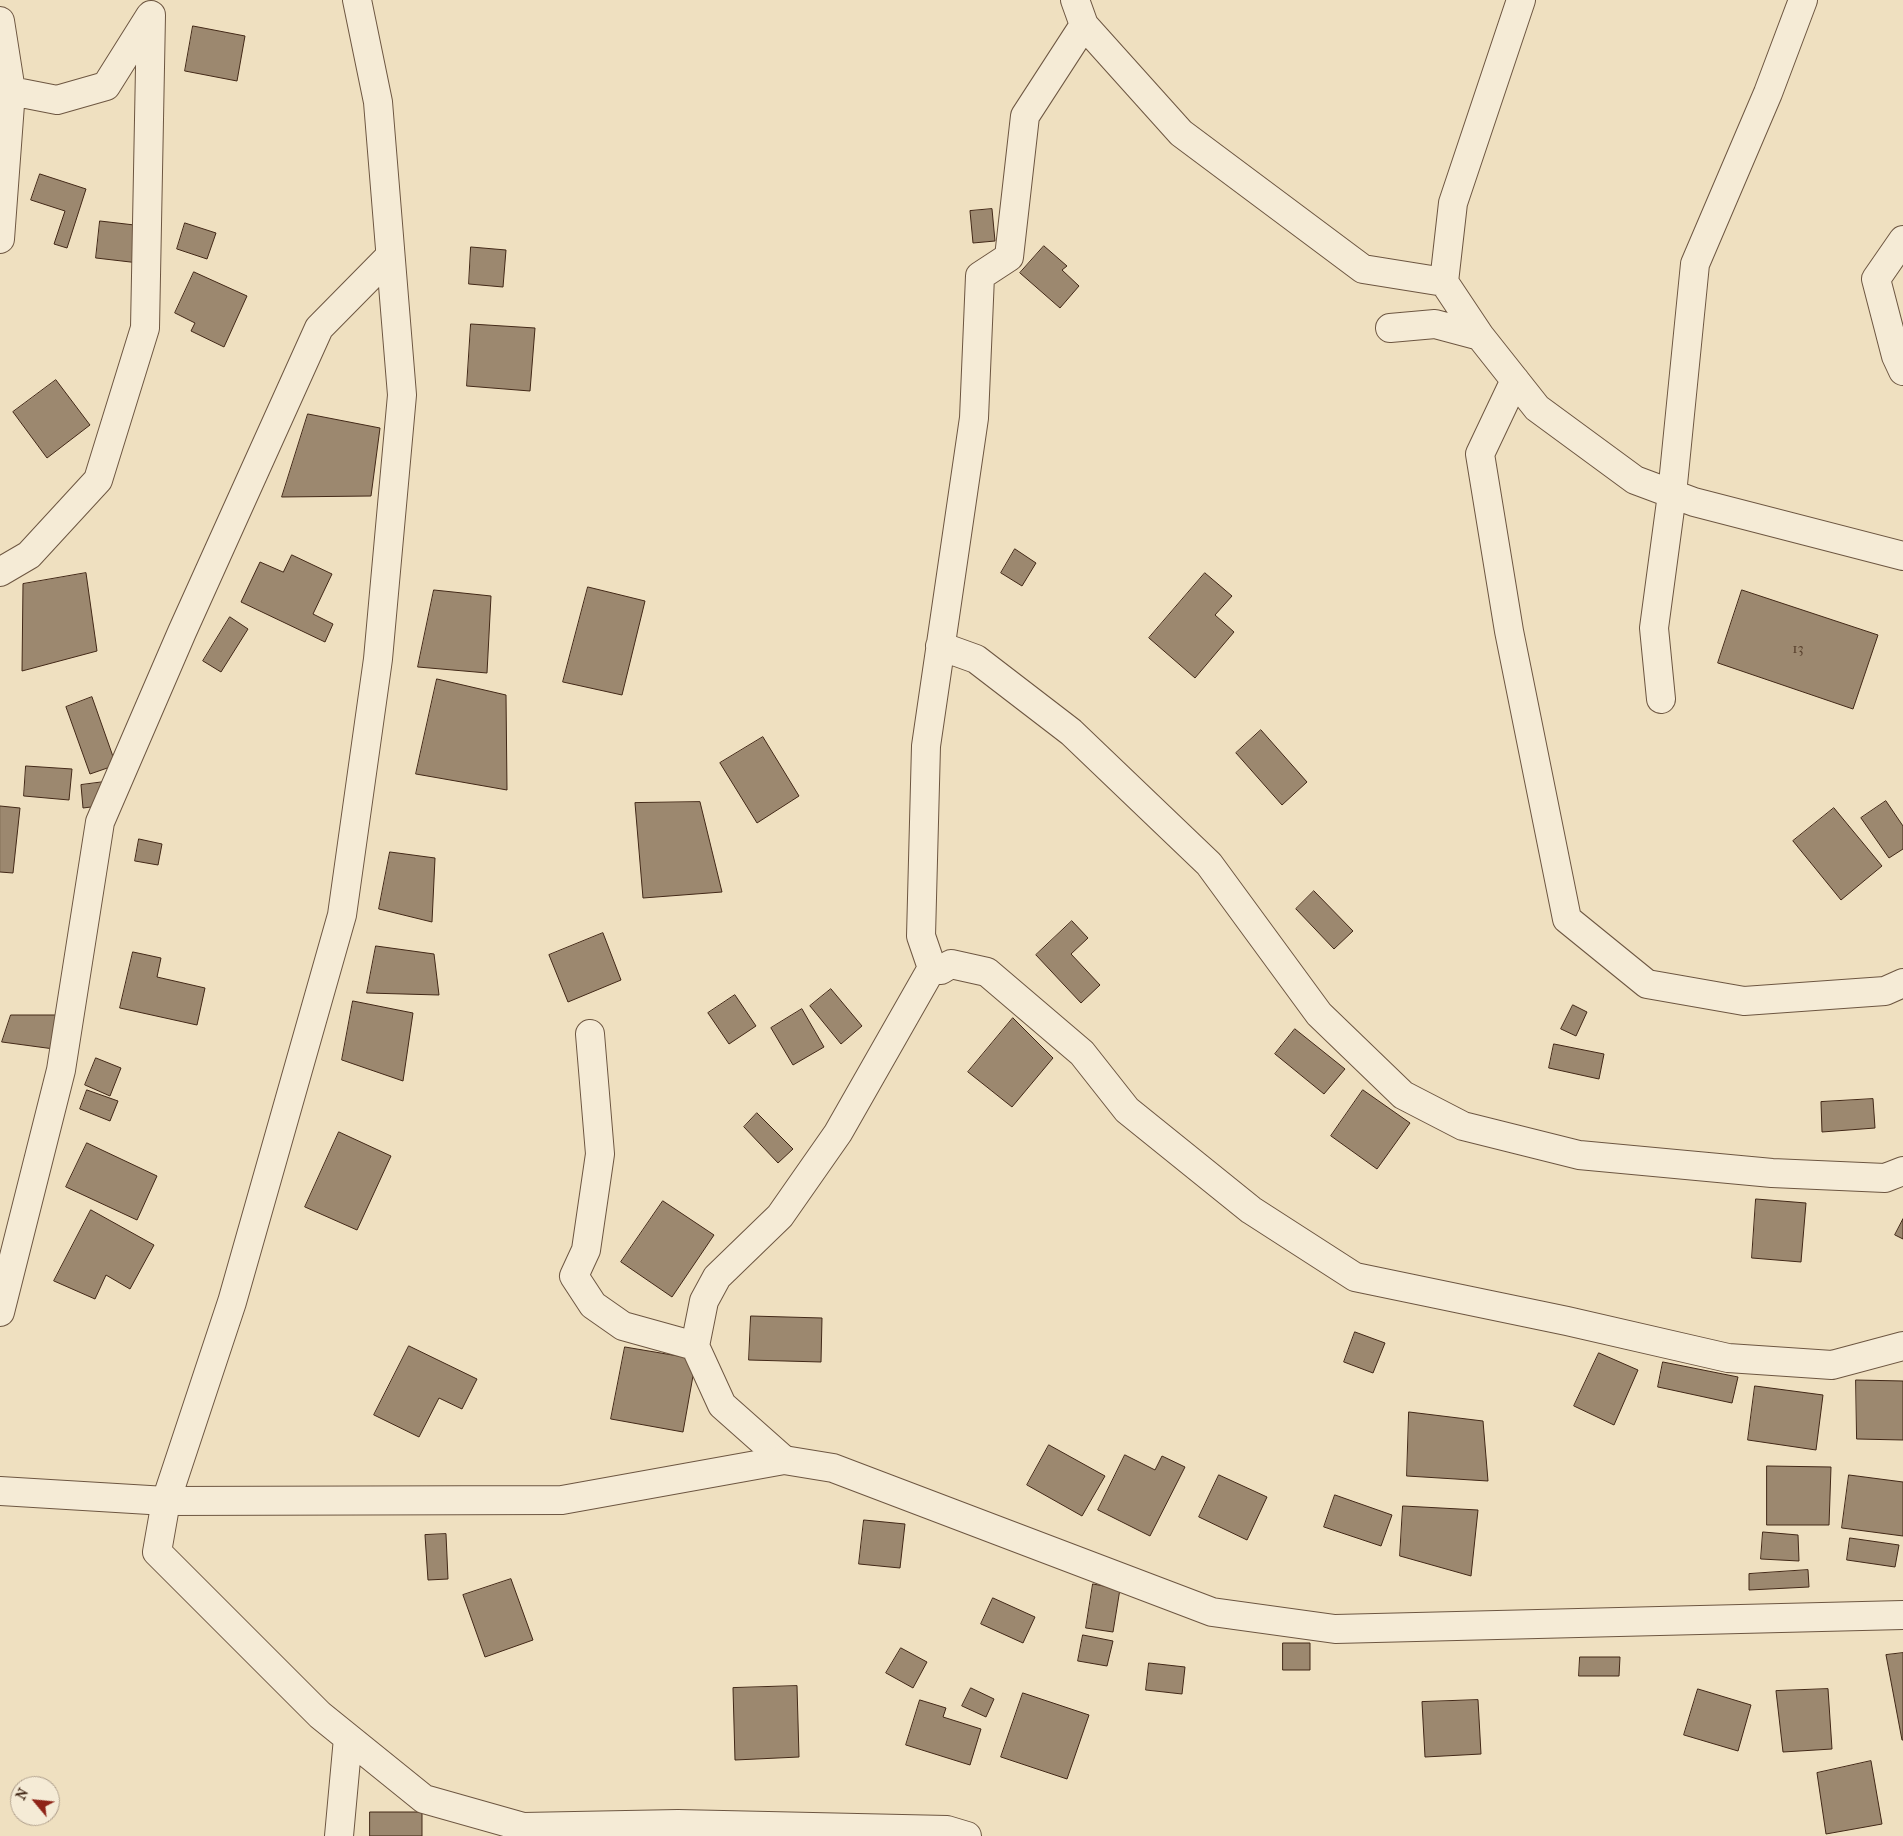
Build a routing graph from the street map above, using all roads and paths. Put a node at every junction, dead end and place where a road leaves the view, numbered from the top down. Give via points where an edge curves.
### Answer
1 (357, 0) edge
2 (1521, 0) edge
3 (1803, 0) edge
4 (152, 7) edge
5 (1079, 12) edge
6 (0, 21) edge
7 (11, 90) junction
8 (0, 239) edge
9 (1903, 240) edge
10 (389, 257) junction
11 (1444, 282) junction
12 (1390, 328) dead end
13 (1480, 336) junction
14 (1903, 371) edge
15 (1515, 380) junction
16 (1672, 494) junction
17 (1903, 556) edge
18 (0, 572) edge
19 (940, 646) junction
20 (1661, 699) dead end
21 (932, 968) junction
22 (1903, 983) edge
23 (590, 1034) dead end
24 (1903, 1171) edge
25 (0, 1312) edge
26 (695, 1346) junction
27 (1903, 1346) edge
28 (784, 1460) junction
29 (0, 1491) edge
30 (166, 1501) junction
31 (1903, 1615) edge
32 (348, 1738) junction
33 (591, 1831) edge
34 (338, 1836) edge
35 (968, 1836) edge

1 - 10 street via 378,102
2 - 11 street via 1453,203
3 - 16 street via 1768,93 1695,264
4 - 7 street via 106,86 57,100
4 - 18 street via 144,328 98,480 30,555
5 - 11 street via 1181,133 1363,269
5 - 19 street via 1025,116 1009,257 980,276 974,418
6 - 7 street
7 - 8 street
9 - 14 street via 1876,279
10 - 25 street via 319,328 100,822 61,1070
10 - 30 street via 402,396 378,659 342,915 232,1302
11 - 13 street
12 - 13 street via 1435,324
13 - 15 street
15 - 16 street via 1537,408 1635,480
15 - 22 street via 1480,454 1509,631 1567,919 1647,984 1744,1001 1885,991
16 - 17 street
16 - 20 street via 1654,628
19 - 21 street via 926,746 921,936
19 - 24 street via 976,659 1071,732 1209,864 1319,1014 1403,1095 1463,1126 1579,1154 1772,1174 1885,1178
21 - 26 street via 838,1133 780,1216 717,1277 704,1301
21 - 27 street via 941,970 951,964 987,972 1082,1053 1127,1110 1251,1210 1355,1277 1728,1358 1832,1365
23 - 26 street via 600,1154 586,1250 574,1276 593,1305 623,1326
26 - 28 street via 722,1405
28 - 30 street via 562,1500
28 - 31 street via 833,1468 1212,1612 1334,1629
29 - 30 street
30 - 32 street via 157,1552 320,1715
32 - 33 street via 424,1799 523,1827
32 - 34 street
33 - 35 street via 678,1824 947,1830

